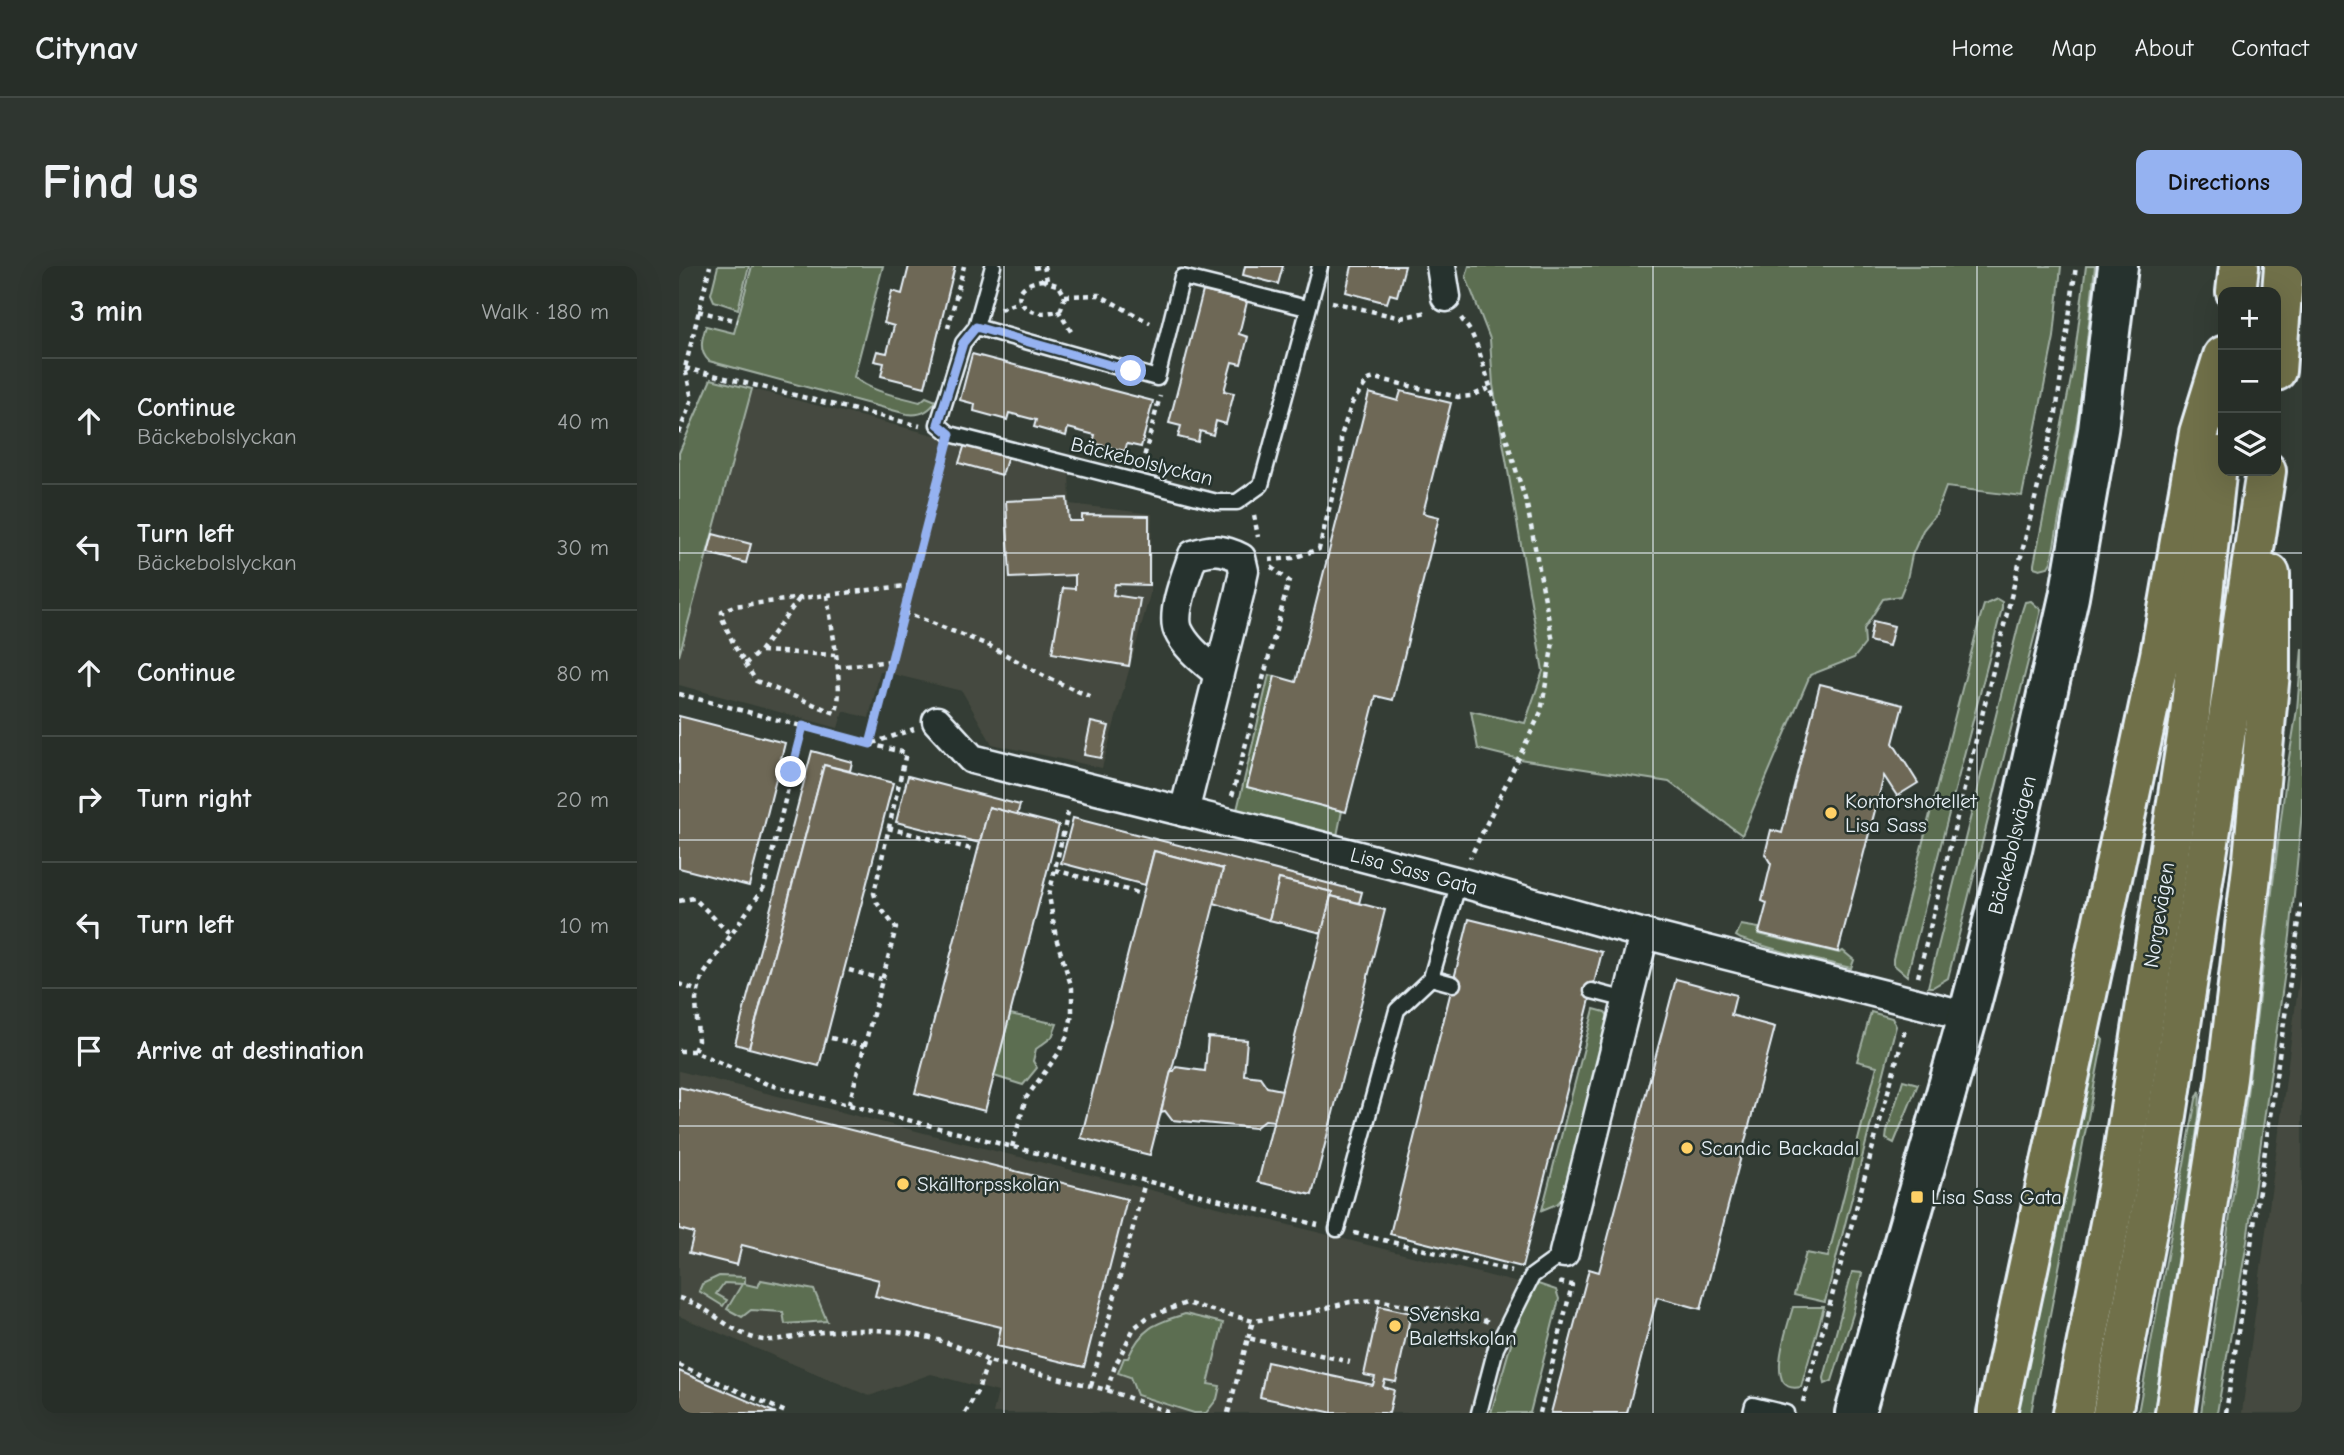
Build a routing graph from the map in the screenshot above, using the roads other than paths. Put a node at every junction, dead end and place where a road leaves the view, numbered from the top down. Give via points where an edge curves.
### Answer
1 (993, 266) edge
2 (1319, 266) edge
3 (1441, 266) edge
4 (2118, 266) edge
5 (2239, 266) edge
6 (2284, 266) edge
7 (2237, 287) edge
8 (1446, 297) road end
9 (1309, 302) junction
10 (976, 327) junction
11 (2278, 350) edge
12 (2218, 372) edge
13 (2218, 459) edge
14 (2267, 476) edge
15 (2268, 476) edge
16 (1219, 674) dead end
17 (937, 721) road end
18 (1184, 812) junction
19 (1463, 872) junction
20 (1644, 934) junction
21 (1431, 978) junction
22 (1453, 984) dead end
23 (1592, 991) dead end
24 (1627, 1000) junction
25 (1968, 1017) junction
26 (1337, 1229) road end
27 (1564, 1252) joint
28 (1479, 1413) edge
29 (1751, 1413) edge
30 (1786, 1413) edge
31 (1855, 1413) edge
32 (1997, 1413) edge
33 (2073, 1413) edge
34 (2112, 1413) edge
35 (2175, 1413) edge

1 - 10 lane
2 - 9 lane
3 - 8 street
4 - 25 street, Bäckebolsvägen via 2098,430 2069,597 2012,849
5 - 7 highway
6 - 11 highway
9 - 10 lane via 1182,277 1157,378
9 - 10 lane, Bäckebolslyckan via 1261,485 1237,502 1217,502 950,434 938,424 963,343
12 - 32 highway via 2199,433 2158,666
13 - 33 highway, Norgevägen via 2189,724 2121,1167
14 - 34 highway, Norgevägen via 2160,1160
15 - 35 highway via 2270,672 2253,859 2227,1078
16 - 18 street
17 - 18 street, Lisa Sass Gata via 972,759
18 - 19 street, Lisa Sass Gata
19 - 20 street, Lisa Sass Gata
19 - 21 lane
20 - 24 street
20 - 25 street, Lisa Sass Gata
21 - 22 lane
21 - 26 lane via 1397,1010
23 - 24 lane
24 - 27 street
25 - 31 street, Bäckebolsvägen
27 - 28 lane via 1532,1276 1496,1348
29 - 30 lane via 1753,1405

